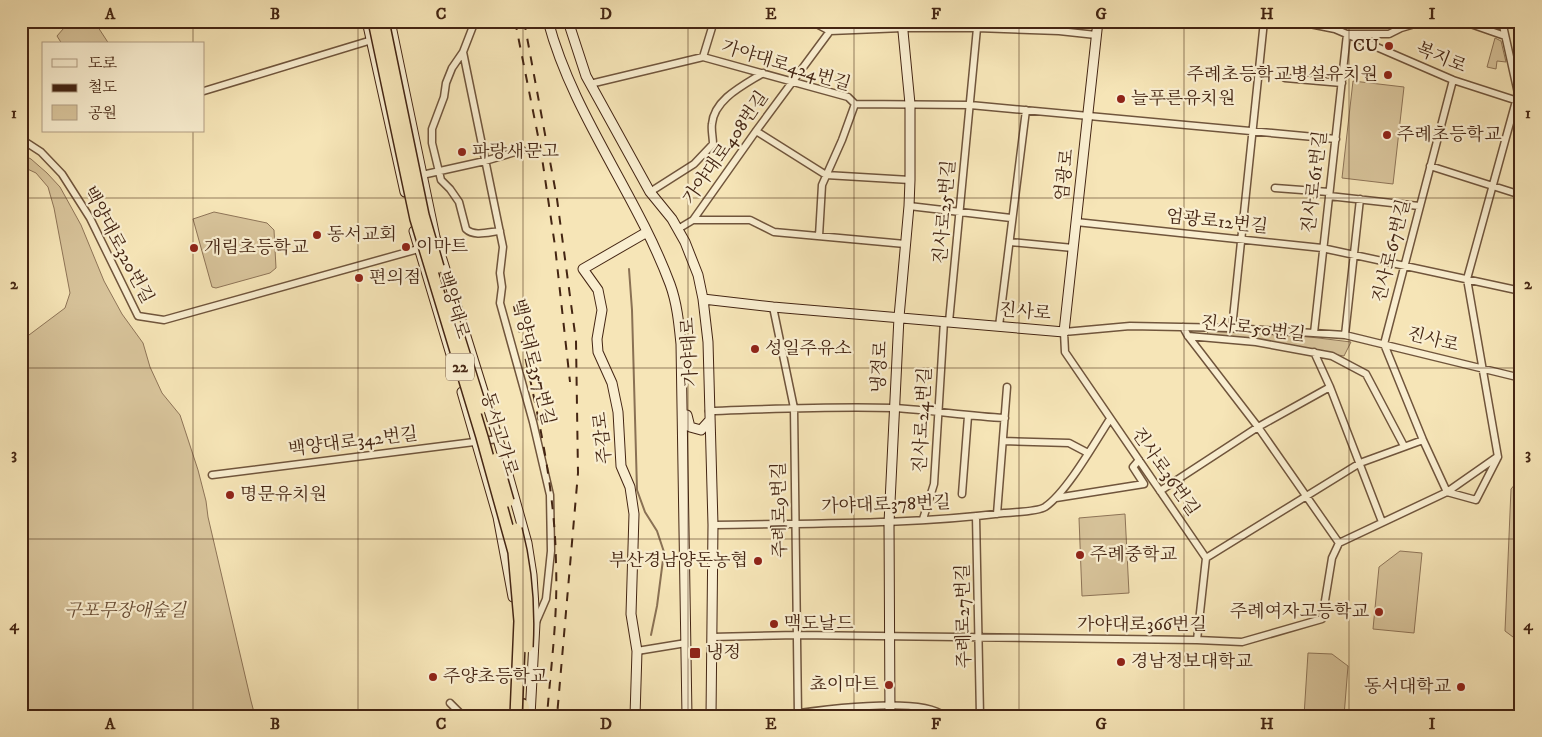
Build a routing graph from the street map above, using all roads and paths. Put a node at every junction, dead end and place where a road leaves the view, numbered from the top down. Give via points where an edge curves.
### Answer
1 (367, 21) edge
2 (374, 21) edge
3 (382, 21) edge
4 (390, 21) edge
5 (475, 21) edge
6 (548, 21) edge
7 (568, 21) edge
8 (714, 21) edge
9 (811, 21) edge
10 (1098, 21) edge
11 (1264, 21) edge
12 (1295, 21) edge
13 (1424, 21) edge
14 (1462, 21) edge
15 (1502, 21) edge
16 (902, 24) edge
17 (977, 28) junction
18 (830, 31) junction
19 (393, 34) junction
20 (1347, 34) junction
21 (1096, 35) junction
22 (1505, 36) junction
23 (371, 40) junction
24 (463, 52) junction
25 (703, 57) junction
26 (763, 73) junction
27 (1285, 78) dead end
28 (1453, 80) junction
29 (792, 82) junction
30 (1342, 83) junction
31 (590, 84) junction
32 (205, 90) edge
33 (1519, 102) edge
34 (855, 104) junction
35 (910, 104) junction
36 (970, 105) junction
37 (1026, 110) junction
38 (1088, 115) junction
39 (756, 131) junction
40 (1253, 132) junction
41 (21, 139) edge
42 (1336, 139) junction
43 (522, 150) dead end
44 (485, 161) junction
45 (1430, 166) junction
46 (439, 172) junction
47 (422, 175) junction
48 (826, 176) junction
49 (910, 180) junction
50 (1493, 186) junction
51 (1275, 188) dead end
52 (650, 192) junction
53 (1329, 194) junction
54 (1521, 196) edge
55 (1360, 199) junction
56 (909, 206) junction
57 (1419, 206) junction
58 (960, 212) junction
59 (1012, 218) junction
60 (693, 220) junction
61 (1076, 222) junction
62 (678, 229) junction
63 (500, 231) junction
64 (647, 232) junction
65 (820, 236) junction
66 (1241, 240) junction
67 (1010, 242) junction
68 (438, 244) junction
69 (905, 244) junction
70 (1073, 248) junction
71 (1322, 248) junction
72 (419, 249) junction
73 (1354, 255) junction
74 (1404, 266) junction
75 (1467, 279) junction
76 (1521, 291) edge
77 (703, 299) junction
78 (773, 306) junction
79 (899, 318) junction
80 (947, 322) junction
81 (999, 326) junction
82 (1183, 327) junction
83 (1232, 328) junction
84 (1064, 332) junction
85 (1314, 333) junction
86 (1345, 335) junction
87 (1188, 336) junction
88 (1384, 344) junction
89 (1314, 352) junction
90 (1482, 369) junction
91 (682, 375) junction
92 (1521, 378) edge
93 (1007, 387) dead end
94 (1330, 387) junction
95 (794, 408) junction
96 (894, 408) junction
97 (938, 412) junction
98 (709, 415) junction
99 (968, 416) junction
100 (1005, 418) junction
101 (1110, 419) junction
102 (1258, 427) junction
103 (498, 440) junction
104 (1423, 440) junction
105 (1003, 441) junction
106 (477, 442) junction
107 (1404, 446) junction
108 (1088, 453) junction
109 (1498, 457) junction
110 (1139, 460) junction
111 (1360, 462) junction
112 (212, 475) dead end
113 (1160, 491) junction
114 (1447, 492) junction
115 (962, 494) dead end
116 (1307, 495) junction
117 (1056, 498) junction
118 (997, 514) junction
119 (976, 516) junction
120 (923, 519) junction
121 (1382, 522) junction
122 (795, 523) junction
123 (889, 523) junction
124 (713, 525) junction
125 (1340, 544) junction
126 (1206, 558) junction
127 (535, 623) junction
128 (797, 635) junction
129 (889, 636) junction
130 (712, 637) junction
131 (980, 637) junction
132 (1197, 640) junction
133 (686, 643) junction
134 (637, 652) junction
135 (450, 703) dead end
136 (890, 706) junction
137 (524, 712) edge
138 (798, 714) edge
139 (458, 716) edge
140 (514, 716) edge
141 (530, 716) edge
142 (635, 716) edge
143 (687, 716) edge
144 (711, 716) edge
145 (780, 716) edge
146 (890, 716) edge
147 (944, 716) edge
148 (980, 716) edge

1 - 23 main road, 백양대로
2 - 140 highway, 동서고가로 / 22, bridge via 416,219 514,552 520,621
3 - 137 highway, 동서고가로 / 22, bridge via 423,215 521,549 528,622
4 - 19 main road, 백양대로
5 - 24 street
6 - 64 main road, 가야대로 via 569,83
7 - 31 main road, 가야대로
8 - 25 street
9 - 18 street
10 - 21 main road, 엄광로
11 - 40 street
12 - 20 street, 복지로
13 - 20 street via 1389,34
14 - 22 street
15 - 22 street
16 - 17 street
16 - 18 street
16 - 35 main road, 냉정로
17 - 21 street
17 - 36 street
18 - 29 street, 가야대로408번길
19 - 23 street
19 - 47 main road, 백양대로
20 - 28 street, 복지로
20 - 30 street, 진사로61번길
21 - 38 main road, 엄광로
22 - 33 street
23 - 32 street
23 - 72 main road, 백양대로
24 - 44 street, 백양대로357번길
24 - 46 street via 452,68 432,129
25 - 26 street, 가야대로424번길
25 - 31 street, 가야대로424번길
26 - 29 street, 가야대로424번길
26 - 52 street via 720,104 712,122 713,144 694,164
27 - 30 street
28 - 33 street, 복지로
28 - 45 street, 진사로67번길
29 - 34 street, 가야대로424번길 via 848,97
29 - 39 street, 가야대로408번길
30 - 42 street, 진사로61번길
31 - 52 main road, 가야대로
33 - 50 street
34 - 35 street, 가야대로424번길
34 - 48 street, 가야대로424번길
35 - 36 street, 가야대로424번길
35 - 49 main road, 냉정로
36 - 37 street, 가야대로424번길
36 - 58 street, 진사로25번길
37 - 38 street, 가야대로424번길
37 - 59 street
38 - 40 street, 가야대로424번길
38 - 61 main road, 엄광로
39 - 48 street
39 - 60 street, 가야대로408번길
40 - 42 street, 가야대로424번길
40 - 66 street
41 - 72 street, 백양대로320번길 via 41,152 62,174 90,218 138,316 164,320
42 - 53 street, 진사로61번길
43 - 44 street
44 - 46 street
44 - 63 street, 백양대로357번길
45 - 50 street
45 - 57 street, 진사로67번길
46 - 47 street
46 - 63 street via 441,180 458,202 469,232
47 - 68 main road, 백양대로
48 - 49 street
48 - 65 street, 가야대로424번길 via 822,186
49 - 56 main road, 냉정로
50 - 54 street
50 - 75 street
51 - 53 street
52 - 62 main road, 가야대로
53 - 55 street
53 - 71 street, 진사로61번길
55 - 57 street
55 - 73 street
56 - 58 street
56 - 69 main road, 냉정로
57 - 74 street, 진사로67번길
58 - 59 street
58 - 80 street, 진사로25번길
59 - 67 street
60 - 62 street, 가야대로408번길
60 - 65 street via 750,220 774,232
61 - 66 street, 엄광로12번길
61 - 70 main road, 엄광로
62 - 77 main road, 가야대로 via 698,275
63 - 127 street, 백양대로357번길 via 503,247 500,303 550,495 551,551 546,600
64 - 91 main road, 가야대로 via 670,285 678,314
64 - 134 main road, 주감로 via 583,269 598,290 602,310 598,352 612,383 618,412 621,466 630,487 634,514 631,614
65 - 69 street
66 - 71 street, 엄광로12번길
66 - 83 street
67 - 70 street
67 - 81 street
68 - 72 street, 백양대로320번길
68 - 103 main road, 백양대로
69 - 79 main road, 냉정로
70 - 84 main road, 엄광로
71 - 73 street, 엄광로12번길
71 - 85 street, 진사로61번길
72 - 106 main road, 백양대로
73 - 74 street, 엄광로12번길
73 - 86 street
74 - 75 street, 엄광로12번길
74 - 88 street, 진사로67번길
75 - 76 street, 엄광로12번길
75 - 90 street
77 - 78 main road, 진사로
77 - 98 main road, 가야대로 via 708,342
78 - 79 main road, 진사로
78 - 95 street, 주례로9번길
79 - 80 main road, 진사로
79 - 96 main road, 냉정로
80 - 81 main road, 진사로
80 - 97 street, 진사로24번길
81 - 84 main road, 진사로
82 - 83 street, 진사로
82 - 84 street, 진사로 via 1130,326
82 - 87 street
83 - 85 street, 진사로
84 - 101 street, 진사로36번길 via 1065,352
85 - 86 street, 진사로
86 - 88 street, 진사로
87 - 89 street, 진사로50번길 via 1256,342
87 - 102 street
88 - 90 street, 진사로
88 - 104 street
89 - 94 street, 진사로50번길
89 - 107 street, 진사로50번길 via 1332,356 1366,374
90 - 92 street, 진사로
90 - 109 street
91 - 98 main road via 690,427 701,430
91 - 133 main road, 가야대로
93 - 100 street
94 - 102 street
94 - 111 street, 진사로50번길
95 - 96 street
95 - 98 street
95 - 122 street, 주례로9번길
96 - 97 street
96 - 123 main road, 냉정로
97 - 99 street
97 - 120 street, 진사로24번길 via 934,484
98 - 124 main road, 가야대로
99 - 100 street
99 - 115 street
100 - 105 street
101 - 108 street, 가야대로378번길
101 - 110 street, 진사로36번길
102 - 113 street
102 - 116 street
103 - 106 street, 백양대로342번길
103 - 127 main road, 백양대로 via 527,543
104 - 107 street
104 - 114 street
105 - 108 street via 1069,443
105 - 118 street
106 - 112 street, 백양대로342번길
106 - 140 main road, 백양대로 via 498,517 514,606 517,643
107 - 111 street
108 - 117 street, 가야대로378번길
109 - 114 street
109 - 114 street via 1476,500
110 - 113 street, 진사로36번길
110 - 117 street, 가야대로378번길 via 1133,467 1144,484
111 - 116 street
111 - 121 street, 진사로50번길
113 - 126 street, 진사로36번길
114 - 121 street
116 - 125 street
116 - 126 street
117 - 118 street, 가야대로378번길 via 1043,508
118 - 119 street, 가야대로378번길
119 - 120 street, 가야대로378번길
119 - 131 street, 주례로27번길
120 - 123 street, 가야대로378번길
121 - 125 street
122 - 123 street, 가야대로378번길
122 - 124 street, 가야대로378번길
122 - 128 street, 주례로9번길
123 - 129 main road, 냉정로
124 - 130 main road, 가야대로
125 - 132 street, 가야대로366번길 via 1332,558 1322,619 1242,642
126 - 132 street
127 - 141 main road, 백양대로
128 - 129 street, 가야대로366번길
128 - 130 street, 가야대로366번길
128 - 138 street, 주례로9번길
129 - 131 street, 가야대로366번길
129 - 136 main road, 냉정로
130 - 144 main road, 가야대로
131 - 132 street, 가야대로366번길
131 - 148 street, 주례로27번길
133 - 134 street
133 - 143 main road, 가야대로
134 - 142 main road, 주감로
135 - 139 street via 459,712
136 - 138 street via 838,708
136 - 146 main road, 냉정로
136 - 147 street via 933,709
138 - 145 street

